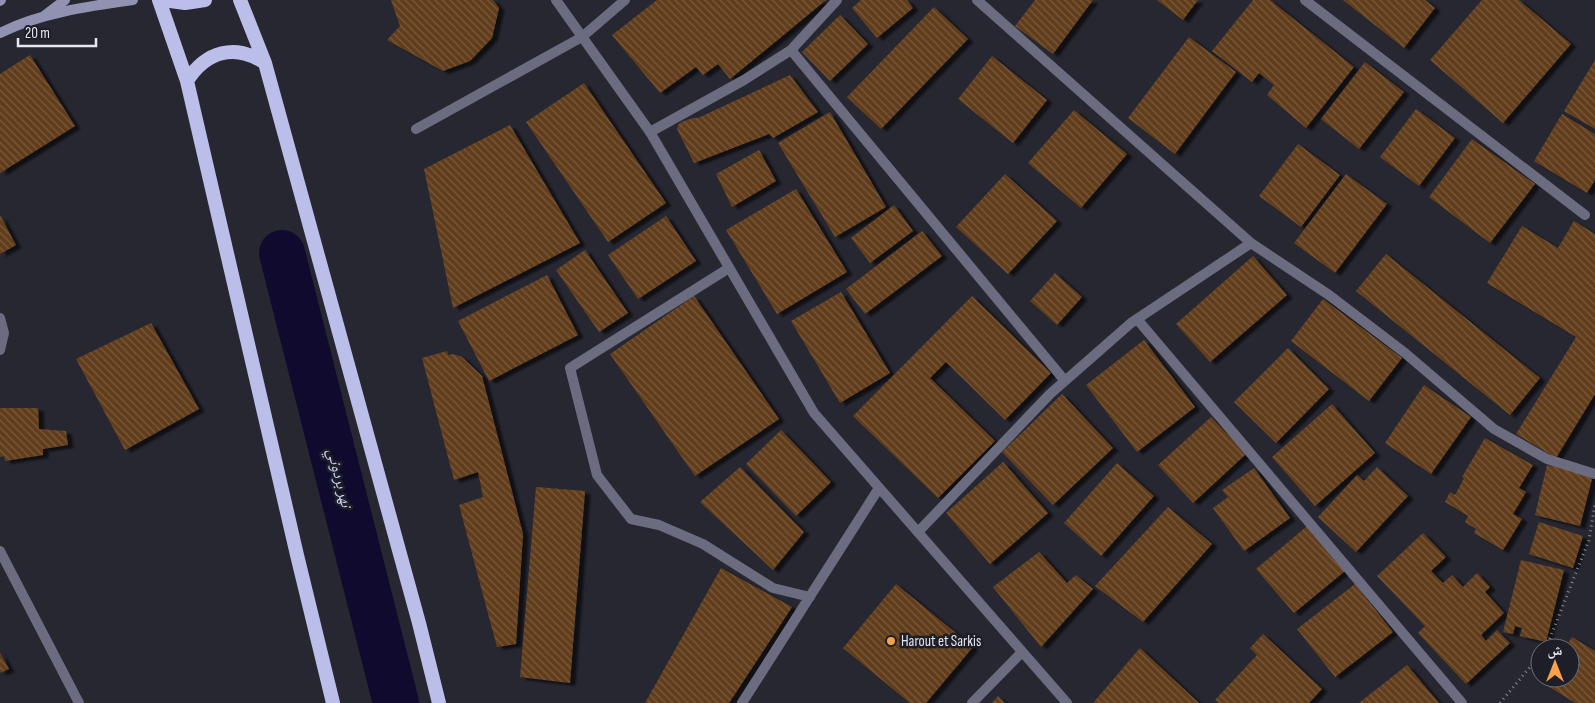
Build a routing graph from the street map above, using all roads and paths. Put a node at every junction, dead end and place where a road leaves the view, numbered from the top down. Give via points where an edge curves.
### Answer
1 (65, 0) edge
2 (133, 0) edge
3 (161, 0) edge
4 (205, 0) edge
5 (240, 0) edge
6 (556, 0) edge
7 (625, 0) edge
8 (837, 0) edge
9 (977, 0) edge
10 (1305, 0) edge
11 (42, 18) junction
12 (0, 33) edge
13 (582, 37) junction
14 (791, 50) junction
15 (265, 63) junction
16 (187, 81) junction
17 (416, 129) dead end
18 (650, 132) junction
19 (1585, 215) dead end
20 (1251, 243) junction
21 (729, 268) junction
22 (0, 318) edge
23 (1137, 319) junction
24 (0, 350) edge
25 (1065, 381) junction
26 (1595, 474) edge
27 (880, 488) junction
28 (1595, 504) edge
29 (918, 532) junction
30 (0, 552) edge
31 (810, 597) junction
32 (1550, 638) edge
33 (1022, 652) junction
34 (1530, 667) edge
35 (79, 703) edge
36 (334, 703) edge
37 (439, 703) edge
38 (742, 703) edge
39 (972, 703) edge
40 (1067, 703) edge
41 (1462, 703) edge
42 (1500, 703) edge

1 - 11 main road
2 - 11 main road
3 - 4 highway via 185,3
3 - 16 highway
5 - 15 highway
6 - 13 street
7 - 13 street
8 - 14 street
9 - 20 street
10 - 19 street
11 - 12 main road
13 - 17 street
13 - 18 street
14 - 18 street
14 - 25 street
15 - 16 highway via 246,53 225,52 202,62
15 - 37 highway
16 - 36 highway
18 - 21 street
20 - 23 street
20 - 26 street via 1329,295 1405,352 1494,429 1547,459
21 - 27 street via 814,413
21 - 31 street via 570,368 597,474 631,519 659,525 703,544 773,588
22 - 24 street via 4,334
23 - 25 street
23 - 41 street
25 - 29 street
27 - 29 street
27 - 31 street
28 - 32 path via 1589,540
29 - 33 street
30 - 35 street
31 - 38 street
33 - 39 street
33 - 40 street
34 - 42 path

